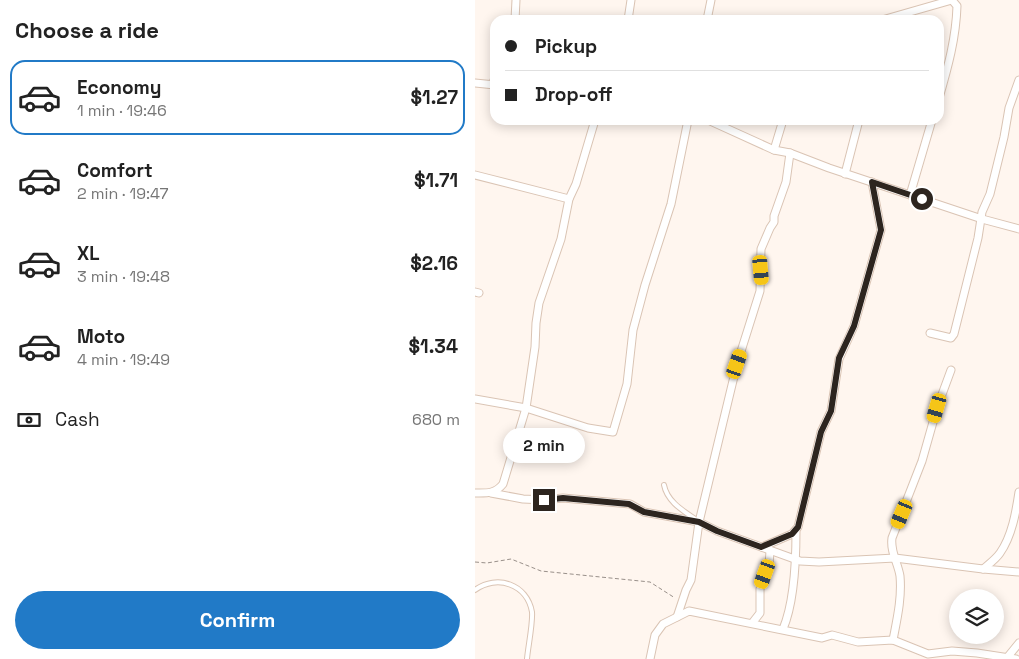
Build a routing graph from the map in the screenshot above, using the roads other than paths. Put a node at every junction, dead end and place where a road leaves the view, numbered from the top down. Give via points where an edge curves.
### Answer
1 (516, 0) edge
2 (631, 0) edge
3 (711, 0) edge
4 (952, 0) edge
5 (515, 15) edge
6 (629, 15) edge
7 (708, 15) edge
8 (900, 15) edge
9 (1019, 80) edge
10 (944, 81) edge
11 (475, 83) edge
12 (490, 83) edge
13 (594, 125) edge
14 (688, 125) edge
15 (719, 125) edge
16 (782, 125) edge
17 (858, 125) edge
18 (931, 125) edge
19 (774, 150) junction
20 (790, 153) junction
21 (845, 174) junction
22 (475, 175) edge
23 (872, 182) junction
24 (910, 195) junction
25 (569, 200) junction
26 (982, 219) junction
27 (1019, 229) edge
28 (929, 333) dead end
29 (951, 370) dead end
30 (475, 399) edge
31 (526, 408) junction
32 (664, 485) dead end
33 (1019, 492) edge
34 (475, 493) edge
35 (491, 493) junction
36 (699, 522) junction
37 (796, 531) junction
38 (761, 547) junction
39 (770, 551) junction
40 (895, 558) junction
41 (796, 559) junction
42 (983, 570) junction
43 (1019, 572) edge
44 (475, 590) edge
45 (677, 617) junction
46 (753, 622) junction
47 (783, 629) junction
48 (893, 640) junction
49 (1019, 643) edge
50 (961, 655) edge
51 (1007, 658) edge
52 (527, 659) edge
53 (649, 659) edge
54 (1016, 659) edge

1 - 5 street
2 - 6 street
3 - 7 street
4 - 8 street
4 - 10 street via 957,6 957,25
9 - 26 street via 1009,105 1004,137
11 - 12 street
13 - 25 street
14 - 31 street via 671,204 633,330 627,384 613,432 588,428
15 - 19 street
16 - 19 street
17 - 21 street
18 - 24 street
19 - 20 street
20 - 21 street
20 - 36 street via 786,182 774,222 761,249 760,291 737,364
21 - 23 street
22 - 25 street
23 - 24 street
23 - 37 street via 881,230 854,326 839,358 831,411 821,432
24 - 26 street
25 - 31 street via 561,239 539,303
26 - 27 street
26 - 28 street via 954,334 948,338
29 - 40 street via 923,462 892,538
30 - 31 street
31 - 35 street via 503,484
32 - 36 lane via 666,494 679,508
33 - 42 street via 1001,552
34 - 35 street
35 - 36 street via 544,500 563,498 629,504 644,512
36 - 38 street
36 - 45 street via 691,580
37 - 38 street
37 - 41 street
38 - 39 street
39 - 41 street
39 - 46 street via 769,565 760,589 760,613
40 - 41 street via 819,562
40 - 42 street
40 - 48 street via 901,592
41 - 47 street
42 - 43 street
44 - 52 lane via 491,582 505,582 517,586 527,599 532,613
45 - 46 street via 689,611
45 - 53 street via 663,624 655,635
46 - 47 street
47 - 48 street via 858,642
48 - 50 street via 928,654 952,651
49 - 51 street
50 - 51 street
51 - 54 street

